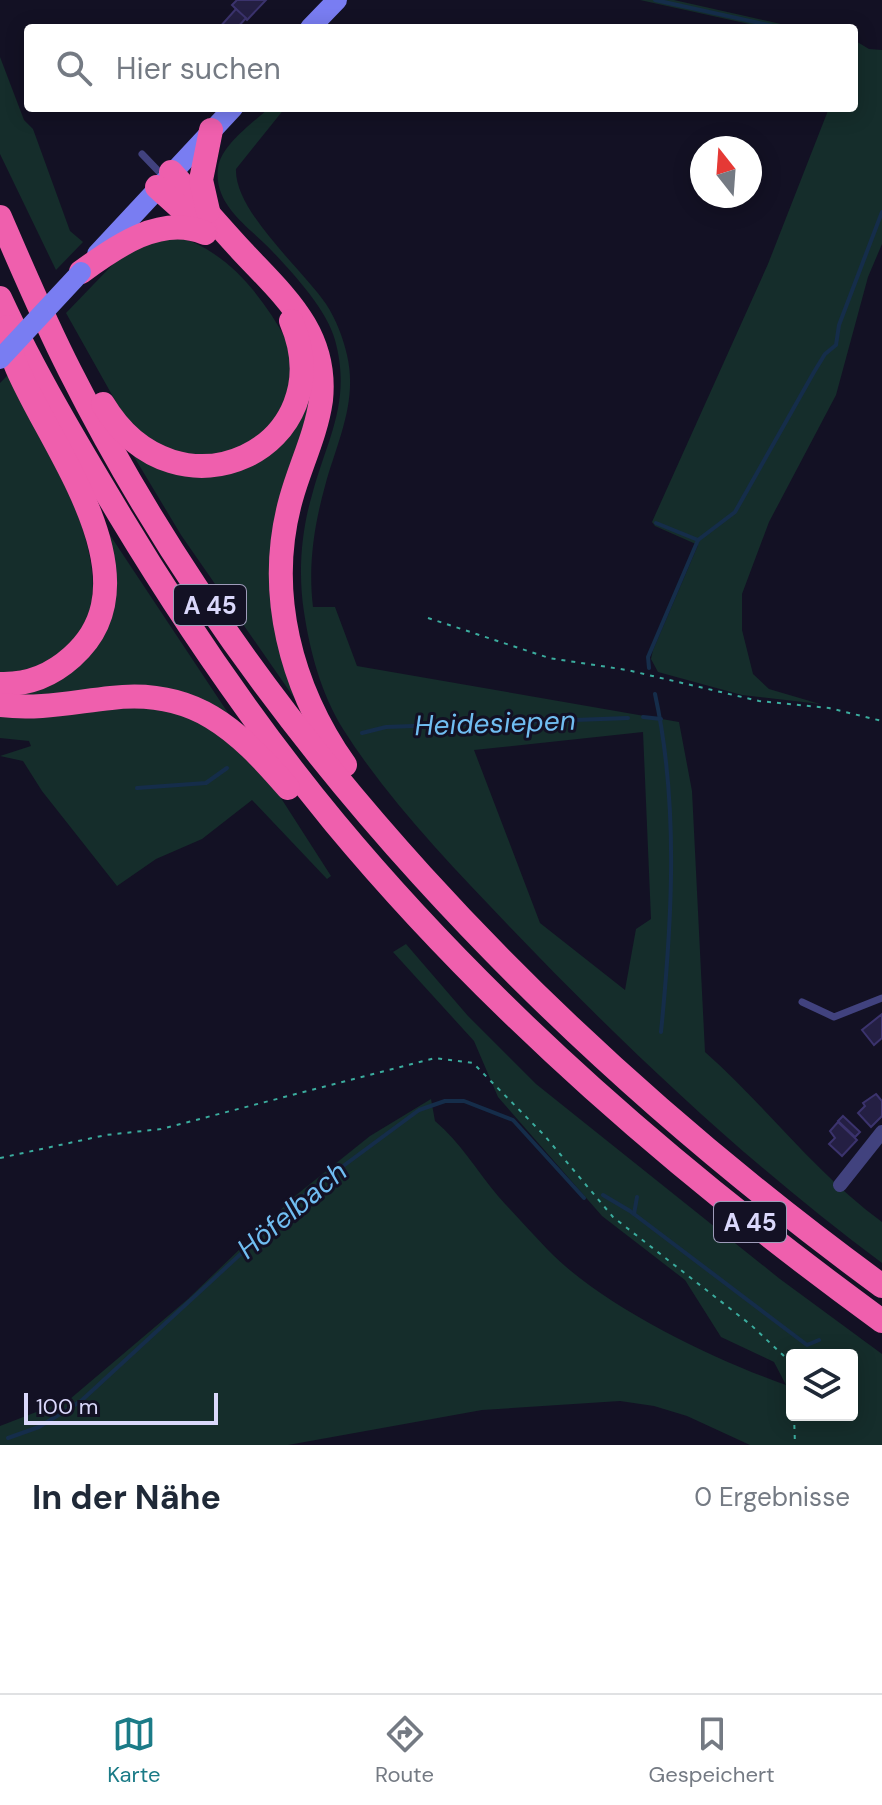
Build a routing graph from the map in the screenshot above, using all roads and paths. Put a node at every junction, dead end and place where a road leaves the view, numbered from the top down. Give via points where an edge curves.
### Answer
1 (337, 0) edge
2 (314, 24) edge
3 (229, 112) edge
4 (211, 130) junction
5 (142, 154) dead end
6 (164, 179) junction
7 (0, 217) edge
8 (211, 225) junction
9 (81, 272) junction
10 (32, 290) junction
11 (2, 303) edge
12 (0, 359) edge
13 (428, 618) dead end
14 (0, 684) edge
15 (0, 705) edge
16 (882, 721) edge
17 (336, 824) junction
18 (435, 889) junction
19 (882, 998) edge
20 (802, 1002) dead end
21 (882, 1132) edge
22 (0, 1158) edge
23 (840, 1185) dead end
24 (882, 1286) edge
25 (882, 1321) edge
26 (786, 1358) edge
27 (794, 1421) edge
28 (795, 1445) edge

1 - 2 main road
3 - 4 main road
4 - 6 main road
4 - 8 highway via 201,180
5 - 6 lane
6 - 8 highway
6 - 9 main road
7 - 10 highway, A 45
8 - 9 highway via 164,228 109,252
8 - 10 highway via 285,310 301,356 300,384 287,418 262,445 235,460 204,467 173,464 133,442 110,416 62,329
8 - 18 highway via 298,313 322,366 318,418 283,541 283,612 298,676 335,751 427,865
9 - 12 main road, bridge
10 - 18 highway, A 45 via 113,448 216,613 312,747
11 - 14 highway via 14,361 75,478 105,575 98,620 78,651 47,675
11 - 17 highway, A 45 via 156,577
13 - 16 path via 535,654
15 - 17 highway via 37,707 134,697 194,708 235,731 287,787
17 - 25 highway, A 45 via 475,976 623,1117
18 - 24 highway, A 45 via 634,1083
19 - 20 lane via 834,1017
21 - 23 street
22 - 26 path via 161,1129 435,1058 473,1063 544,1135 613,1217
27 - 28 path

